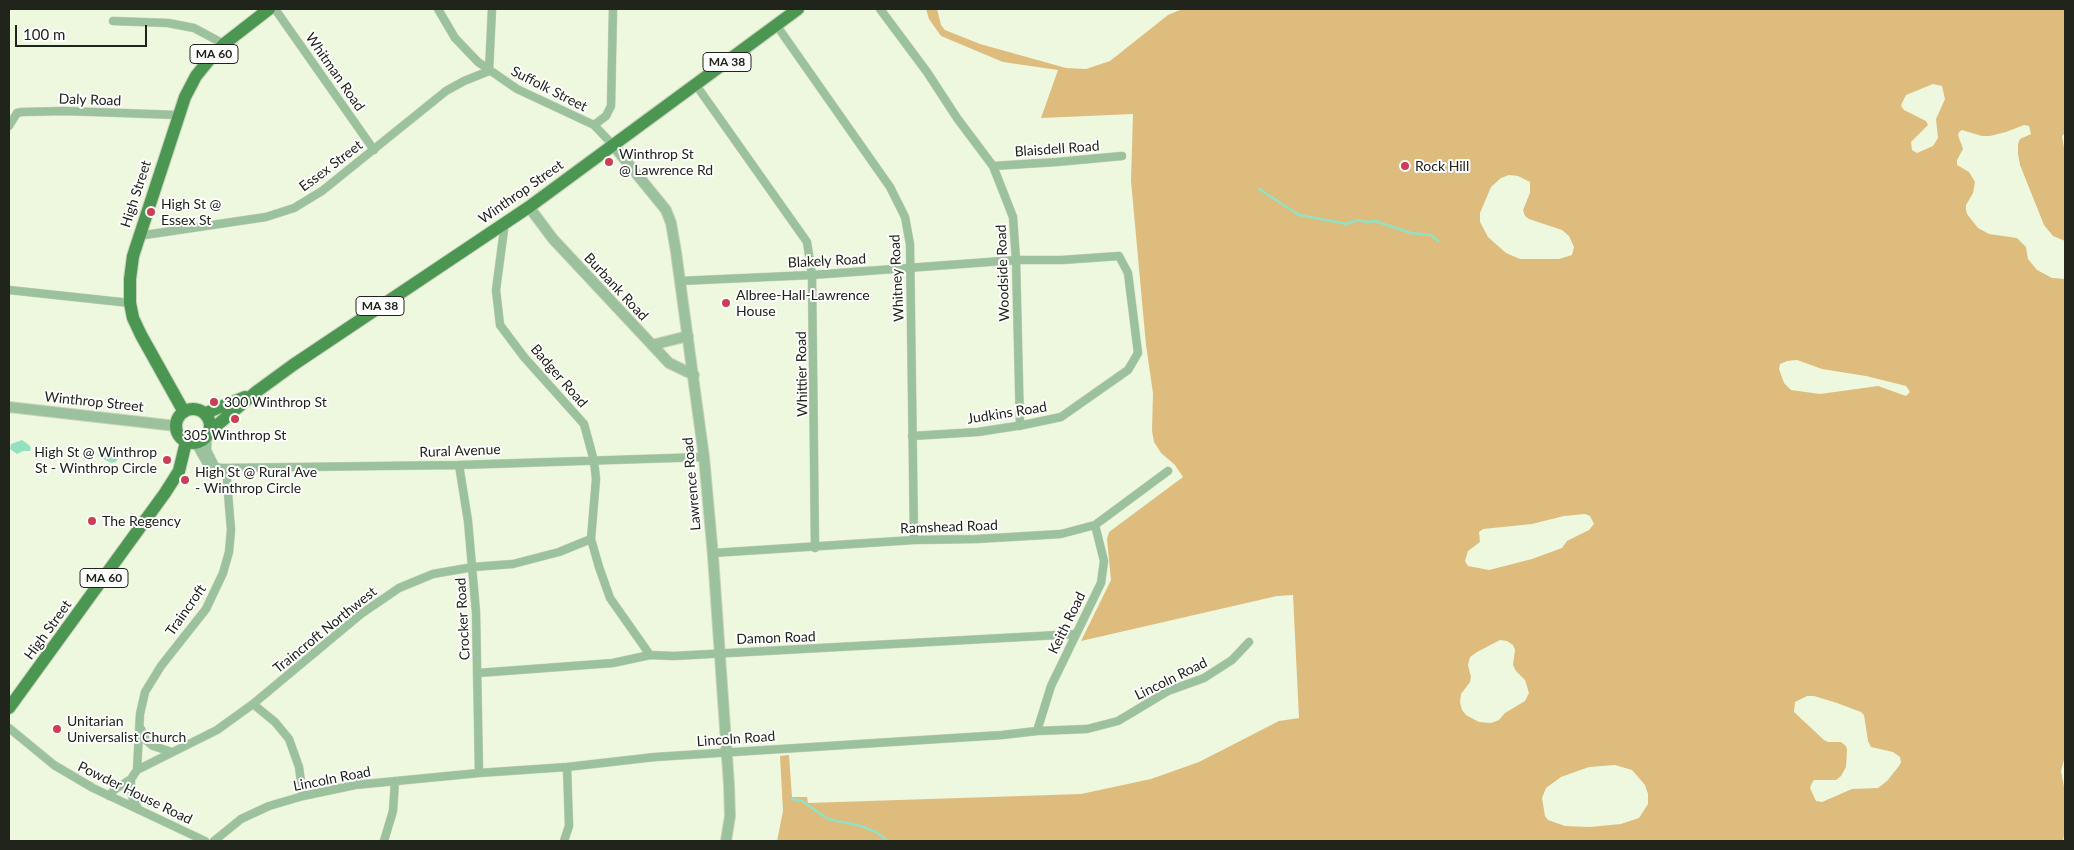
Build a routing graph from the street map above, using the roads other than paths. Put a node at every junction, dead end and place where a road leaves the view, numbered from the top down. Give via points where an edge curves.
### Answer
1 (269, 9) edge
2 (275, 9) edge
3 (438, 9) edge
4 (492, 9) edge
5 (798, 9) edge
6 (880, 9) edge
7 (615, 10) edge
8 (113, 21) dead end
9 (776, 26) junction
10 (224, 44) junction
11 (489, 70) junction
12 (696, 85) junction
13 (178, 115) junction
14 (594, 125) junction
15 (9, 126) edge
16 (613, 145) junction
17 (374, 150) junction
18 (1122, 156) dead end
19 (993, 166) junction
20 (529, 207) junction
21 (505, 222) junction
22 (138, 236) junction
23 (1016, 260) junction
24 (1122, 261) joint
25 (910, 269) junction
26 (812, 275) junction
27 (679, 281) junction
28 (9, 290) edge
29 (130, 303) junction
30 (688, 336) junction
31 (652, 345) junction
32 (694, 375) junction
33 (256, 392) junction
34 (9, 407) edge
35 (184, 412) junction
36 (206, 413) junction
37 (176, 426) junction
38 (1020, 426) junction
39 (208, 432) junction
40 (912, 436) junction
41 (191, 443) junction
42 (704, 457) junction
43 (594, 462) junction
44 (459, 465) junction
45 (216, 468) junction
46 (226, 468) junction
47 (1168, 471) dead end
48 (1095, 525) junction
49 (591, 539) junction
50 (914, 540) junction
51 (815, 548) junction
52 (713, 553) junction
53 (473, 567) junction
54 (1076, 634) junction
55 (1249, 642) dead end
56 (720, 653) junction
57 (650, 655) junction
58 (478, 673) junction
59 (253, 704) junction
60 (9, 708) edge
61 (140, 727) junction
62 (9, 728) edge
63 (1038, 731) junction
64 (172, 752) junction
65 (727, 752) junction
66 (567, 767) junction
67 (137, 770) junction
68 (479, 773) junction
69 (131, 780) junction
70 (395, 781) junction
71 (109, 796) junction
72 (303, 796) junction
73 (139, 810) junction
74 (205, 841) edge
75 (214, 841) edge
76 (384, 841) edge
77 (564, 841) edge
78 (726, 841) edge

1 - 10 main road, High Street / MA 60
2 - 17 street, Whitman Road
3 - 11 street, Suffolk Street via 454,38
4 - 11 street
5 - 9 main road, Winthrop Street / MA 38
6 - 19 street, Woodside Road
7 - 14 street via 611,106 606,116
8 - 10 street via 168,23 194,28
9 - 12 main road, Winthrop Street / MA 38
9 - 25 street, Whitney Road via 890,187 905,217
10 - 13 main road, High Street / MA 60 via 196,76
11 - 14 street, Suffolk Street via 517,89
11 - 17 street, Essex Street via 446,91
12 - 16 main road, Winthrop Street / MA 38
12 - 26 street, Whittier Road via 807,242
13 - 15 street, Daly Road via 22,112 17,113
13 - 22 main road, High Street / MA 60
14 - 16 street, Suffolk Street
16 - 20 main road, Winthrop Street / MA 38
16 - 27 street, Lawrence Road via 666,210 671,223
17 - 22 street, Essex Street via 322,191 294,208 266,217
18 - 19 street, Blaisdell Road
19 - 23 street, Woodside Road via 1013,217
20 - 21 main road, Winthrop Street / MA 38
20 - 31 street, Burbank Road via 553,240
21 - 33 main road, Winthrop Street / MA 38
21 - 43 street, Badger Road via 496,290 500,325 584,424
22 - 29 main road, High Street / MA 60 via 130,279
23 - 24 street, Blakely Road via 1119,256
23 - 25 street, Blakely Road
23 - 38 street, Woodside Road
24 - 38 street, Judkins Road via 1128,273 1138,353 1128,370 1061,417
25 - 26 street, Blakely Road
25 - 40 street, Whitney Road
26 - 27 street, Blakely Road
26 - 51 street, Whittier Road
27 - 30 street, Lawrence Road
28 - 29 street
29 - 35 main road, High Street / MA 60 via 141,335
30 - 31 street
30 - 32 street, Lawrence Road
31 - 32 street, Burbank Road via 669,363
32 - 42 street, Lawrence Road
33 - 36 main road, Winthrop Street / MA 38
33 - 39 main road, Winthrop Street
34 - 37 street, Winthrop Street
35 - 36 main road, MA 38 via 194,409
35 - 37 main road via 178,417
36 - 39 main road via 210,421
37 - 41 main road via 179,437
38 - 40 street, Judkins Road
39 - 41 main road via 204,439
39 - 45 street via 207,450
40 - 50 street, Whitney Road
41 - 45 street via 205,461
41 - 60 main road, High Street / MA 60 via 165,493
42 - 43 street, Rural Avenue
42 - 52 street, Lawrence Road
43 - 44 street, Rural Avenue
43 - 49 street, Badger Road via 596,479
44 - 46 street, Rural Avenue
44 - 53 street, Crocker Road
45 - 46 street, Rural Avenue
46 - 61 street, Traincroft via 231,530 223,573 206,609 149,684 141,706
47 - 48 street, Ramshead Road
48 - 50 street, Ramshead Road via 1061,534
48 - 54 street, Keith Road via 1104,561 1100,583
49 - 53 street, Traincroft Northwest via 559,552 513,564
49 - 57 street, Badger Road via 610,598
50 - 51 street, Ramshead Road
51 - 52 street, Ramshead Road
52 - 56 street, Lawrence Road
53 - 58 street, Crocker Road
53 - 59 street, Traincroft Northwest via 433,574 399,588 361,614
54 - 56 street, Damon Road
54 - 63 street, Keith Road via 1051,686
55 - 63 street, Lincoln Road via 1232,660 1204,678 1168,691 1118,721 1087,729
56 - 57 street, Damon Road
56 - 65 street, Lawrence Road
57 - 58 street, Damon Road via 613,663
58 - 68 street, Crocker Road
59 - 64 street via 217,730
59 - 72 street via 289,739 299,767
61 - 64 street via 153,746
61 - 67 street, Traincroft
62 - 71 street, Powder House Road via 64,772
63 - 65 street, Lincoln Road
64 - 67 street
65 - 66 street, Lincoln Road
65 - 78 street, Lawrence Road via 730,816
66 - 68 street, Lincoln Road
66 - 77 street via 569,826
67 - 69 street, Traincroft
68 - 70 street, Lincoln Road
69 - 71 street, Traincroft
69 - 73 street via 131,795
70 - 72 street, Lincoln Road
70 - 76 street via 393,811
71 - 73 street, Powder House Road
72 - 75 street, Lincoln Road via 255,812 229,827
73 - 74 street, Powder House Road

